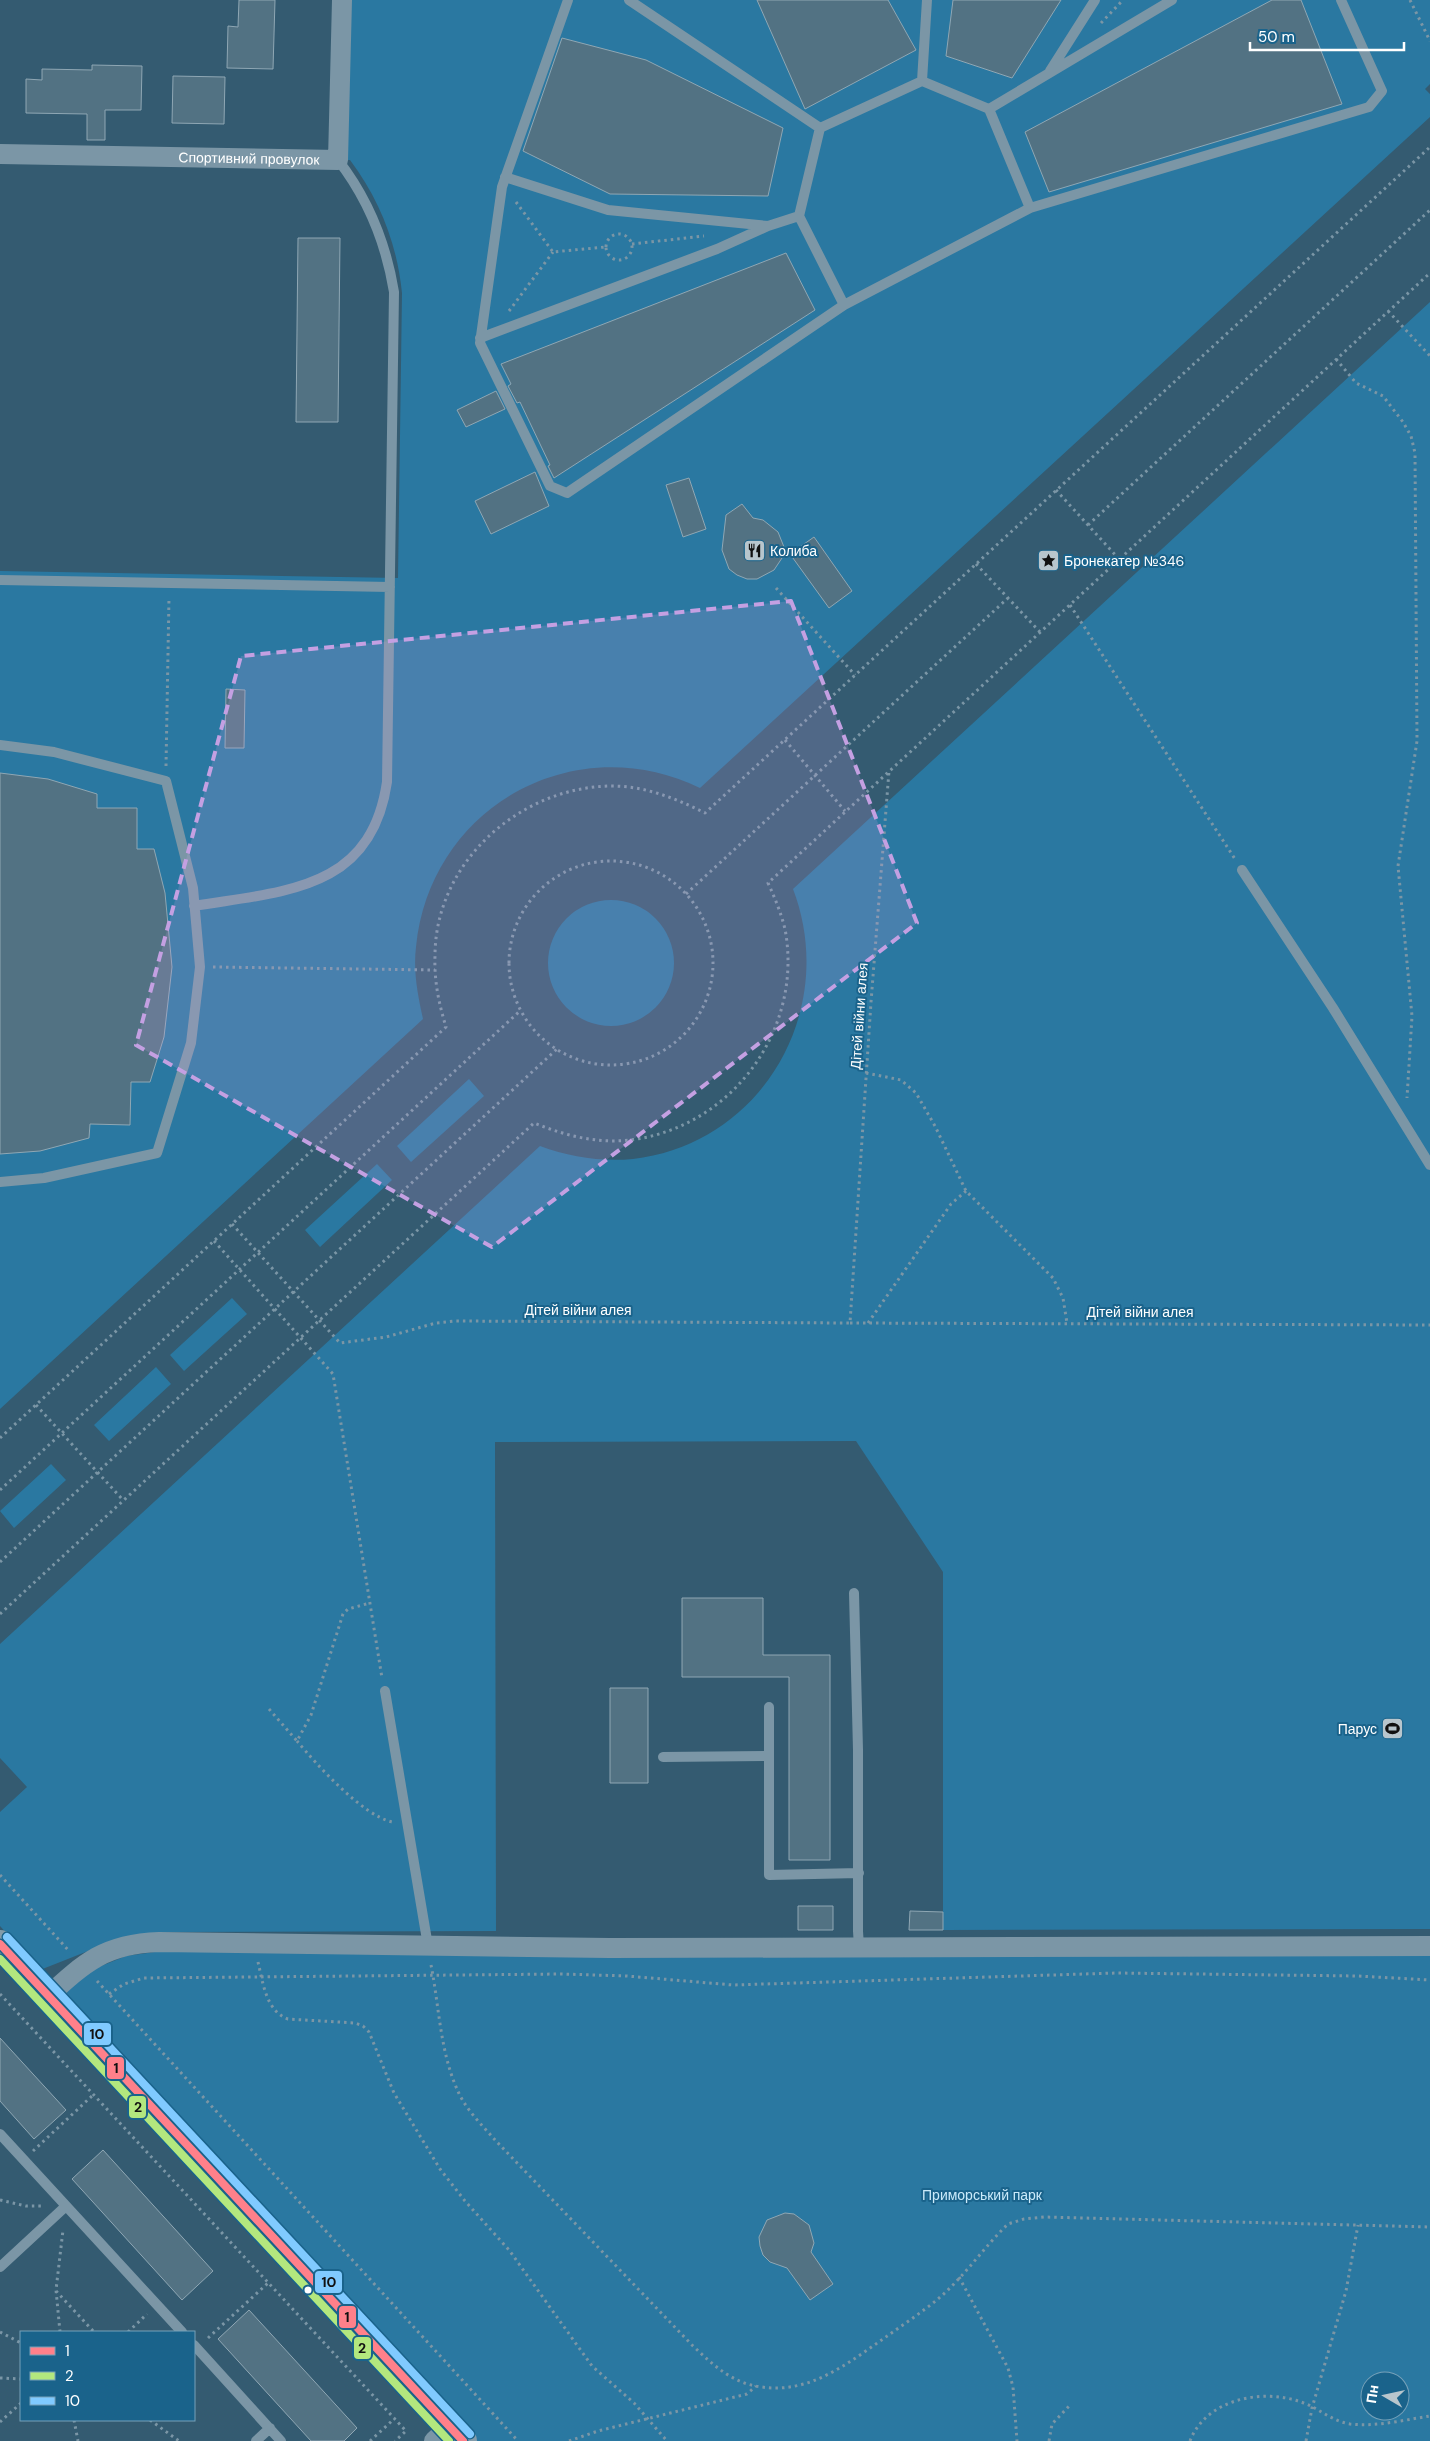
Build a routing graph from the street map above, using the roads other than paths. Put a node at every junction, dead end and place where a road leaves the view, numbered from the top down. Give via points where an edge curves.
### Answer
1 (342, 0) edge
2 (568, 0) edge
3 (629, 0) edge
4 (927, 0) edge
5 (1095, 0) edge
6 (1172, 0) edge
7 (1341, 0) edge
8 (1048, 74) junction
9 (922, 81) junction
10 (989, 109) junction
11 (820, 128) junction
12 (0, 154) edge
13 (338, 160) junction
14 (504, 180) junction
15 (1030, 208) junction
16 (799, 216) junction
17 (768, 226) junction
18 (844, 305) junction
19 (480, 338) junction
20 (0, 580) edge
21 (390, 587) junction
22 (0, 745) edge
23 (1242, 870) road end
24 (194, 906) junction
25 (1430, 1164) edge
26 (0, 1182) edge
27 (854, 1593) dead end
28 (385, 1691) road end
29 (769, 1707) dead end
30 (768, 1756) junction
31 (663, 1757) dead end
32 (859, 1873) junction
33 (0, 1944) edge
34 (428, 1946) junction
35 (1430, 1946) edge
36 (859, 1947) junction
37 (47, 1997) junction
38 (0, 2134) edge
39 (66, 2206) junction
40 (0, 2267) edge
41 (181, 2331) edge
42 (195, 2347) edge
43 (270, 2428) junction
44 (448, 2436) edge
45 (256, 2441) edge
46 (281, 2441) edge

1 - 13 street, Спортивний провулок
2 - 14 lane
3 - 11 lane
4 - 9 lane
5 - 8 lane
6 - 8 lane
7 - 15 lane via 1382,91 1369,107
8 - 10 lane
9 - 10 lane
9 - 11 lane
10 - 15 lane
11 - 16 lane
12 - 13 street, Спортивний провулок
13 - 21 lane via 372,213 386,252 394,292
14 - 17 lane via 608,210
14 - 19 lane
15 - 18 lane
16 - 17 lane
16 - 18 lane
17 - 19 lane via 718,249
18 - 19 lane via 567,493 550,486
20 - 21 lane
21 - 24 lane via 386,782 384,799 363,845 339,869 310,885
22 - 24 lane via 54,752 166,781 193,888
23 - 25 lane
24 - 26 lane via 200,967 191,1043 158,1154 44,1178
27 - 32 lane
28 - 34 lane
29 - 30 lane
30 - 31 lane
30 - 32 lane via 769,1875
32 - 36 lane
33 - 37 main road
34 - 36 street
34 - 37 street via 138,1942 116,1948 82,1965
35 - 36 street
37 - 44 main road
38 - 39 lane
39 - 40 lane
39 - 41 lane
42 - 43 lane
43 - 45 lane
43 - 46 lane

